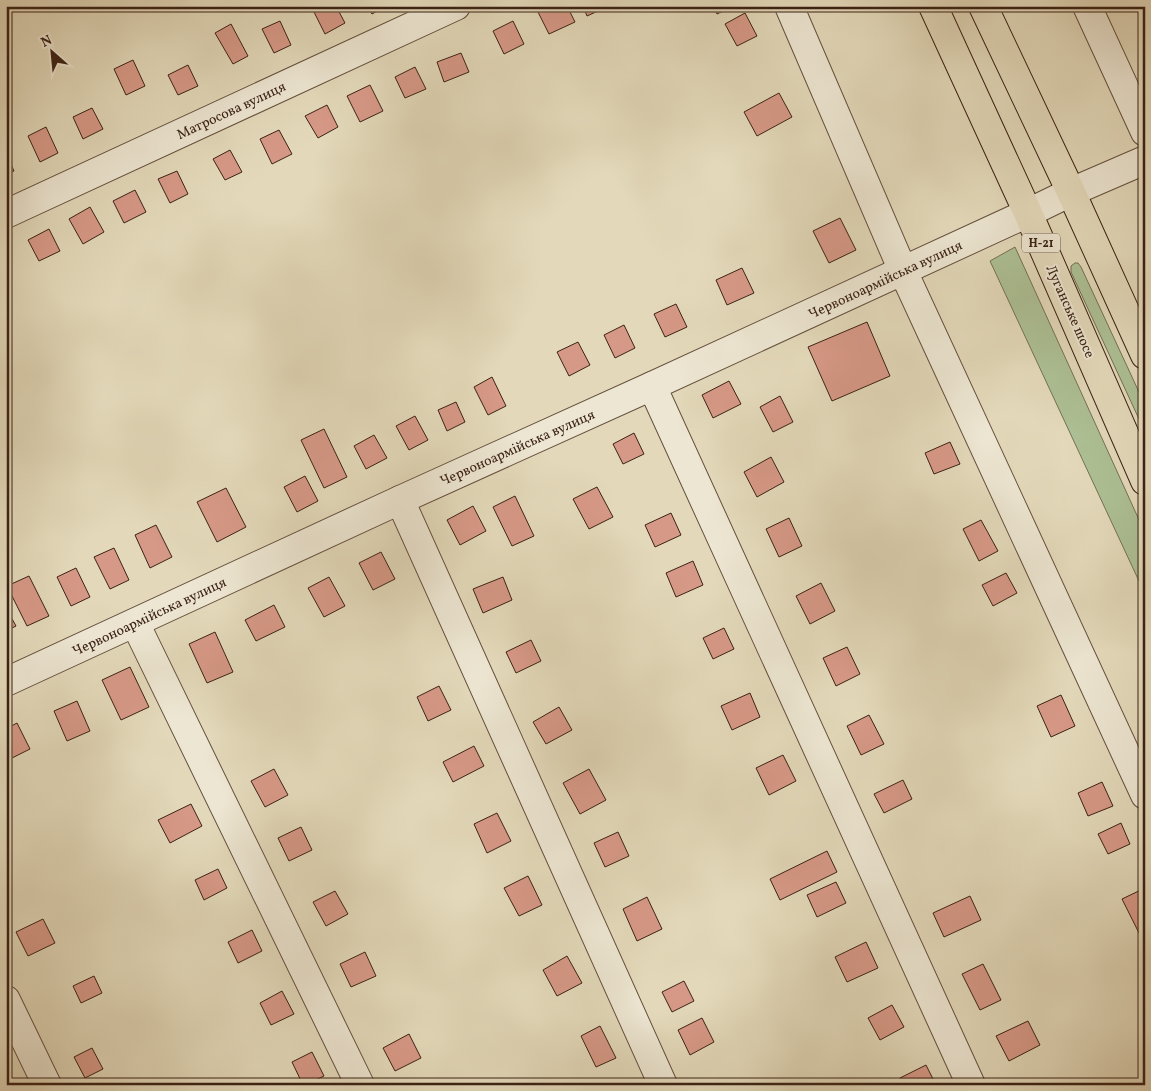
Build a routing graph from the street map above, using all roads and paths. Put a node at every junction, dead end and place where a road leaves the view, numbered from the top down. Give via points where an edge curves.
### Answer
1 (456, 6) edge
2 (789, 6) edge
3 (933, 6) edge
4 (983, 6) edge
5 (1088, 6) edge
6 (1145, 132) edge
7 (1145, 160) edge
8 (1071, 192) junction
9 (1028, 213) junction
10 (6, 214) edge
11 (904, 271) junction
12 (1145, 355) edge
13 (652, 386) junction
14 (1145, 481) edge
15 (400, 500) junction
16 (135, 623) junction
17 (6, 682) edge
18 (1145, 795) edge
19 (6, 1000) edge
20 (47, 1085) edge
21 (360, 1085) edge
22 (663, 1085) edge
23 (971, 1085) edge

1 - 10 street, Матросова вулиця
2 - 11 street
3 - 9 main road, Луганське шосе / Н-21
4 - 8 main road
5 - 6 street
7 - 8 street, Червоноармійська вулиця
8 - 9 street, Червоноармійська вулиця
8 - 12 main road
9 - 11 street, Червоноармійська вулиця
9 - 14 main road, Луганське шосе / Н-21
11 - 13 street, Червоноармійська вулиця
11 - 18 street
13 - 15 street, Червоноармійська вулиця
13 - 23 street
15 - 16 street, Червоноармійська вулиця
15 - 22 street
16 - 17 street, Червоноармійська вулиця
16 - 21 street
19 - 20 street

